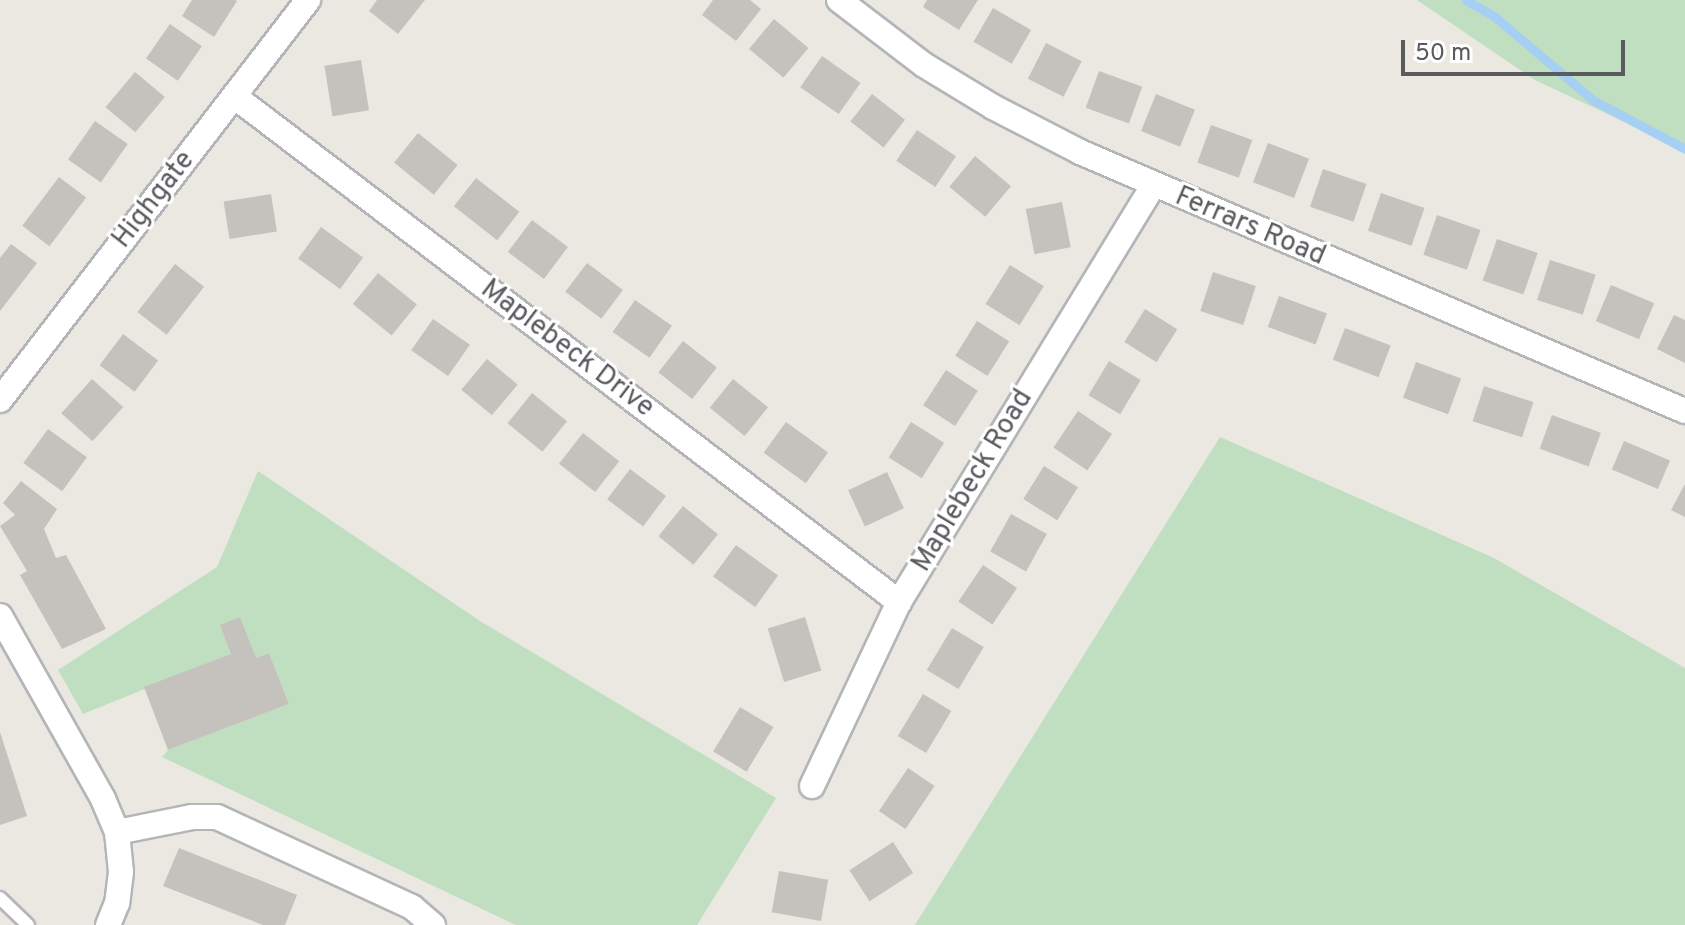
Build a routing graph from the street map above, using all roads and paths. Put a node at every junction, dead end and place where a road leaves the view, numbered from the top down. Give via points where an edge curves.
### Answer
1 (308, 0) edge
2 (839, 0) edge
3 (234, 96) junction
4 (1153, 186) junction
5 (0, 400) edge
6 (1685, 411) edge
7 (899, 602) junction
8 (0, 616) edge
9 (812, 786) dead end
10 (117, 832) junction
11 (0, 898) edge
12 (28, 925) edge
13 (108, 925) edge
14 (433, 925) edge

1 - 3 street, Highgate
2 - 4 street, Ferrars Road via 924,65 993,107
3 - 5 street, Highgate
3 - 7 street, Maplebeck Drive
4 - 6 street, Ferrars Road
4 - 7 street, Maplebeck Road
7 - 9 street, Maplebeck Road
8 - 10 street
10 - 13 street via 121,872
10 - 14 street via 217,817 412,907
11 - 12 lane

